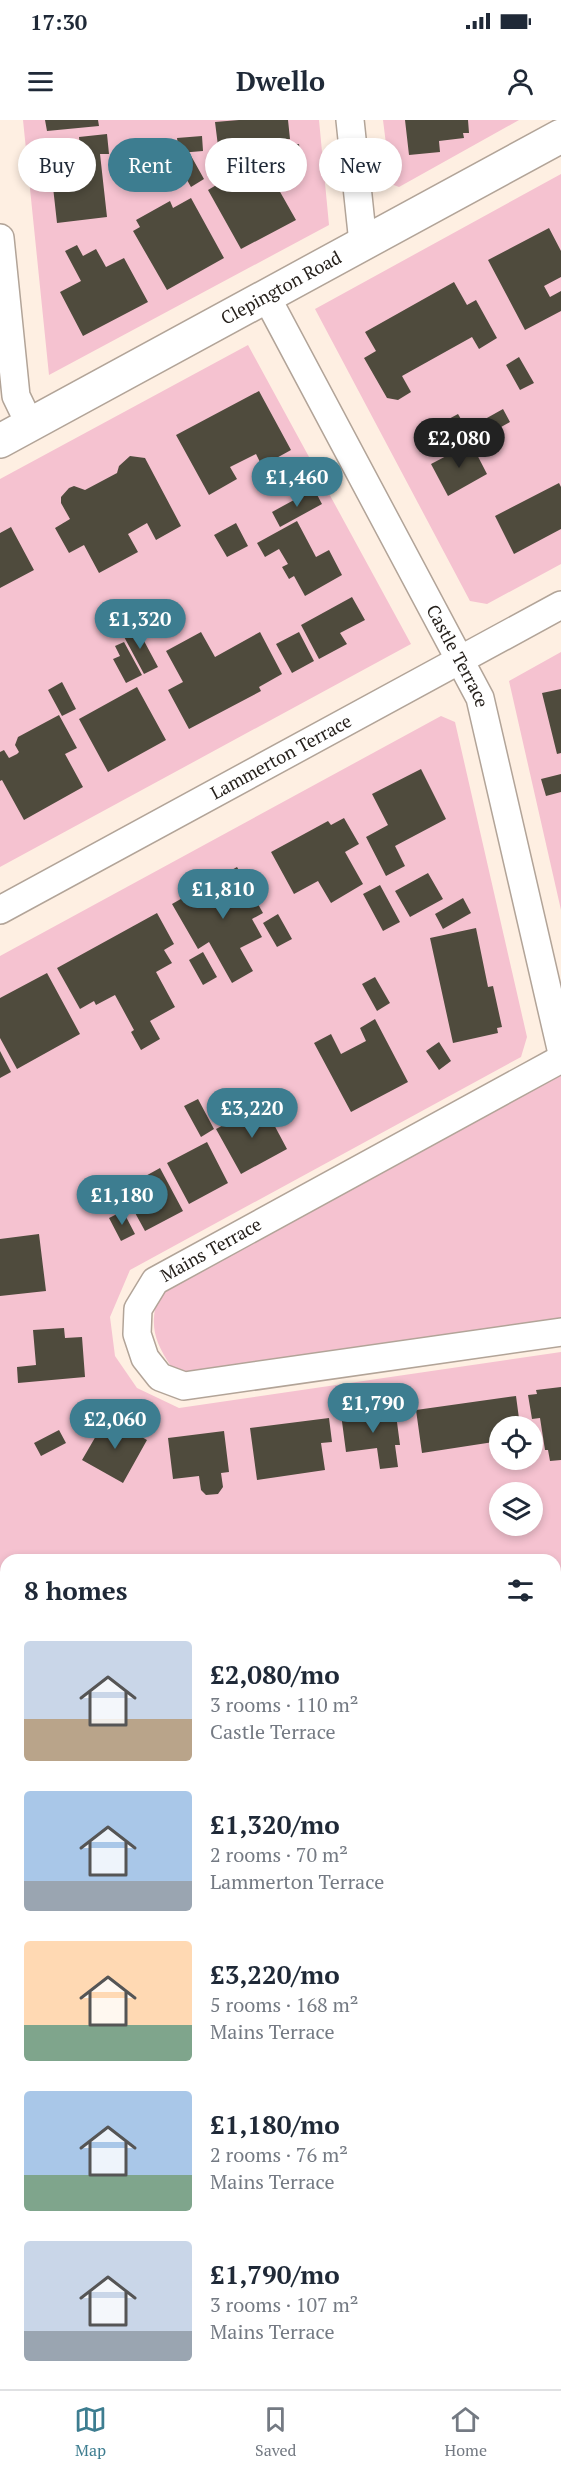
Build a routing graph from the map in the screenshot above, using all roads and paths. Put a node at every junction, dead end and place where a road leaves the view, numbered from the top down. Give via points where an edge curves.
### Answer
1 (350, 120) edge
2 (561, 136) edge
3 (0, 238) edge
4 (363, 243) junction
5 (266, 296) junction
6 (30, 425) junction
7 (0, 441) edge
8 (561, 605) edge
9 (460, 659) junction
10 (0, 910) edge
11 (561, 1049) edge
12 (561, 1059) edge
13 (561, 1332) edge

1 - 4 street
2 - 4 street, Clepington Road
3 - 6 street via 16,396
4 - 5 street, Clepington Road
5 - 6 street, Clepington Road
5 - 9 street, Castle Terrace
6 - 7 street, Clepington Road
8 - 9 street, Lammerton Terrace
9 - 10 street, Lammerton Terrace
9 - 11 street, Castle Terrace via 480,698
12 - 13 street, Mains Terrace via 155,1281 138,1309 137,1334 146,1358 160,1377 184,1386

